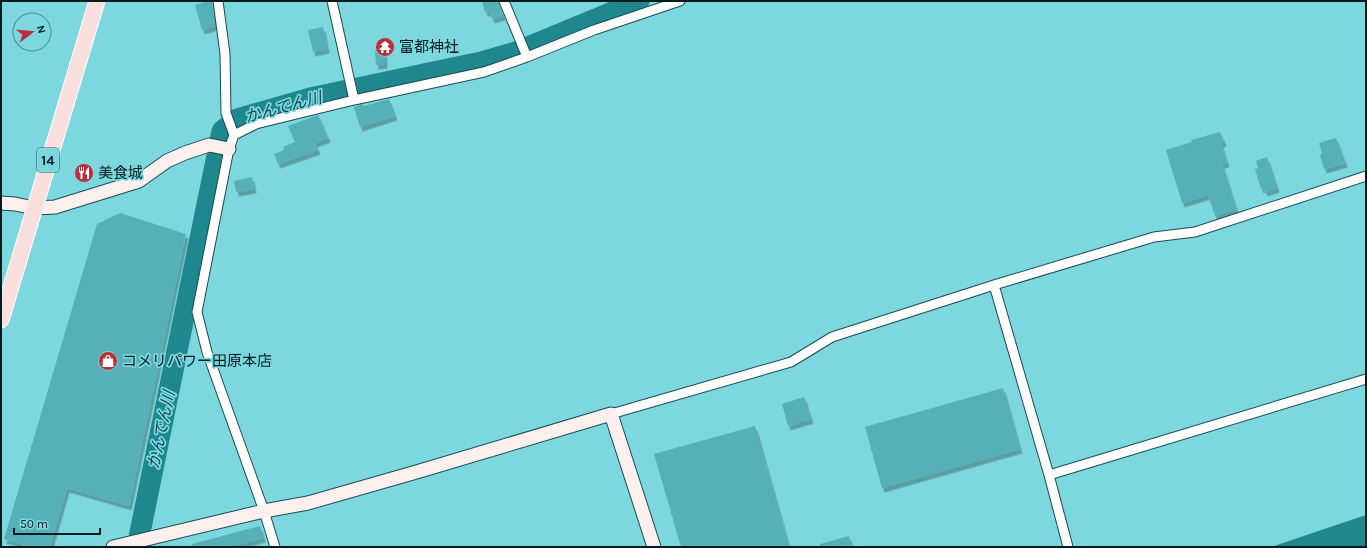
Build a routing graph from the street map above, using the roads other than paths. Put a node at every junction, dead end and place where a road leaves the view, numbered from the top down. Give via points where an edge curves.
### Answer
1 (97, 1) edge
2 (218, 1) edge
3 (332, 1) edge
4 (504, 1) edge
5 (680, 1) edge
6 (527, 57) junction
7 (354, 100) junction
8 (234, 135) junction
9 (229, 149) junction
10 (1366, 176) edge
11 (1, 202) edge
12 (34, 208) junction
13 (994, 285) junction
14 (1, 320) edge
15 (1366, 379) edge
16 (611, 414) junction
17 (1049, 475) junction
18 (264, 511) junction
19 (161, 541) edge
20 (117, 546) edge
21 (275, 547) edge
22 (654, 547) edge
23 (1068, 547) edge

1 - 12 main road, 14
2 - 8 street via 225,54 226,113
3 - 7 street
4 - 6 street
5 - 6 street via 594,30
6 - 7 street via 484,72
7 - 8 street via 256,124
8 - 9 street
9 - 12 street via 209,145 167,162 139,180 55,207
9 - 18 street via 196,312 207,352
10 - 13 street via 1195,232 1154,237
11 - 12 street
12 - 14 main road, 14
13 - 16 street via 832,337 791,362
13 - 17 street
15 - 17 street
16 - 18 street via 308,503
16 - 22 street
17 - 23 street
18 - 19 street
18 - 21 street
19 - 20 street via 147,538

